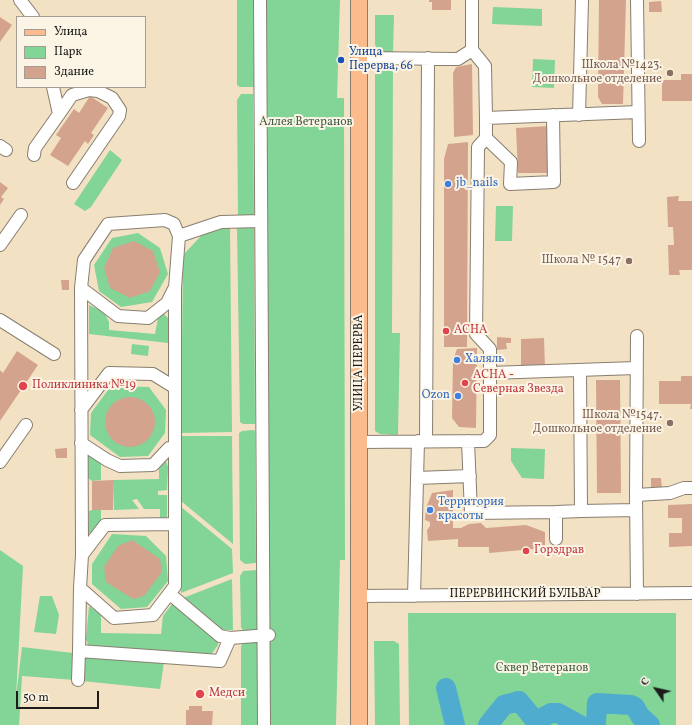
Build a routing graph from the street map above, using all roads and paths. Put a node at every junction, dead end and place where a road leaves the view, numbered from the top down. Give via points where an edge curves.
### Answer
1 (20, 0) edge
2 (260, 0) edge
3 (359, 0) edge
4 (472, 0) edge
5 (582, 0) edge
6 (637, 0) edge
7 (32, 16) edge
8 (472, 50) junction
9 (359, 58) junction
10 (428, 58) junction
11 (53, 88) edge
12 (638, 112) junction
13 (59, 114) junction
14 (579, 114) junction
15 (553, 115) junction
16 (486, 118) junction
17 (486, 138) junction
18 (639, 140) dead end
19 (34, 155) dead end
20 (73, 183) dead end
21 (21, 215) dead end
22 (261, 222) junction
23 (179, 236) junction
24 (0, 245) edge
25 (81, 288) junction
26 (175, 288) junction
27 (0, 320) edge
28 (636, 336) dead end
29 (54, 354) dead end
30 (636, 368) junction
31 (580, 370) junction
32 (490, 373) junction
33 (174, 387) junction
34 (81, 410) junction
35 (26, 425) dead end
36 (422, 441) junction
37 (468, 441) junction
38 (360, 442) junction
39 (81, 443) junction
40 (174, 448) junction
41 (0, 462) edge
42 (470, 476) junction
43 (416, 478) junction
44 (692, 488) edge
45 (636, 495) junction
46 (636, 510) junction
47 (581, 511) junction
48 (556, 512) junction
49 (174, 524) junction
50 (556, 539) dead end
51 (82, 555) junction
52 (80, 588) junction
53 (692, 593) edge
54 (170, 594) junction
55 (636, 594) junction
56 (359, 596) junction
57 (414, 596) junction
58 (266, 636) junction
59 (230, 638) junction
60 (78, 651) junction
61 (78, 680) dead end
62 (264, 725) edge
63 (359, 725) edge

1 - 7 street
2 - 22 street
3 - 9 main road, УЛИЦА ПЕРЕРВА
4 - 8 street
5 - 14 street
6 - 12 street
8 - 10 street via 458,59
8 - 16 street via 485,66
9 - 10 street
9 - 38 main road, УЛИЦА ПЕРЕРВА
10 - 36 street
11 - 13 street
12 - 14 street
12 - 18 street
13 - 19 street via 35,148
13 - 20 street via 72,95 89,90 98,91 112,98 120,110 119,116
14 - 15 street
15 - 16 street
15 - 17 street via 554,182 510,184 511,162
16 - 17 street
17 - 32 street via 478,147 476,334 490,349
21 - 24 street
22 - 23 street via 221,222
22 - 58 street
23 - 25 street via 174,224 165,220 108,224 84,260
23 - 26 street
25 - 26 street via 118,316 148,318 167,304
25 - 34 street
26 - 33 street
27 - 29 street
28 - 30 street
30 - 31 street
30 - 45 street
31 - 32 street
31 - 47 street
32 - 37 street via 490,435 484,441
33 - 34 street via 153,374 109,374
33 - 40 street
34 - 39 street
35 - 41 street
36 - 37 street
36 - 38 street
36 - 43 street
37 - 42 street
38 - 56 main road, УЛИЦА ПЕРЕРВА
39 - 40 street via 120,466 153,465 169,448
39 - 51 street
40 - 49 street
42 - 43 street
42 - 48 street via 471,513
43 - 57 street
44 - 45 street via 670,493
45 - 46 street
46 - 47 street
46 - 55 street
47 - 48 street
48 - 50 street
49 - 51 street via 105,525
49 - 54 street via 175,586
51 - 52 street
52 - 54 street via 114,618 153,615
52 - 60 street
53 - 55 street, ПЕРЕРВИНСКИЙ БУЛЬВАР
54 - 59 street via 220,636
55 - 57 street, ПЕРЕРВИНСКИЙ БУЛЬВАР
56 - 57 street, ПЕРЕРВИНСКИЙ БУЛЬВАР
56 - 63 main road, УЛИЦА ПЕРЕРВА
58 - 59 street
58 - 62 street
59 - 60 street via 220,661
60 - 61 street

